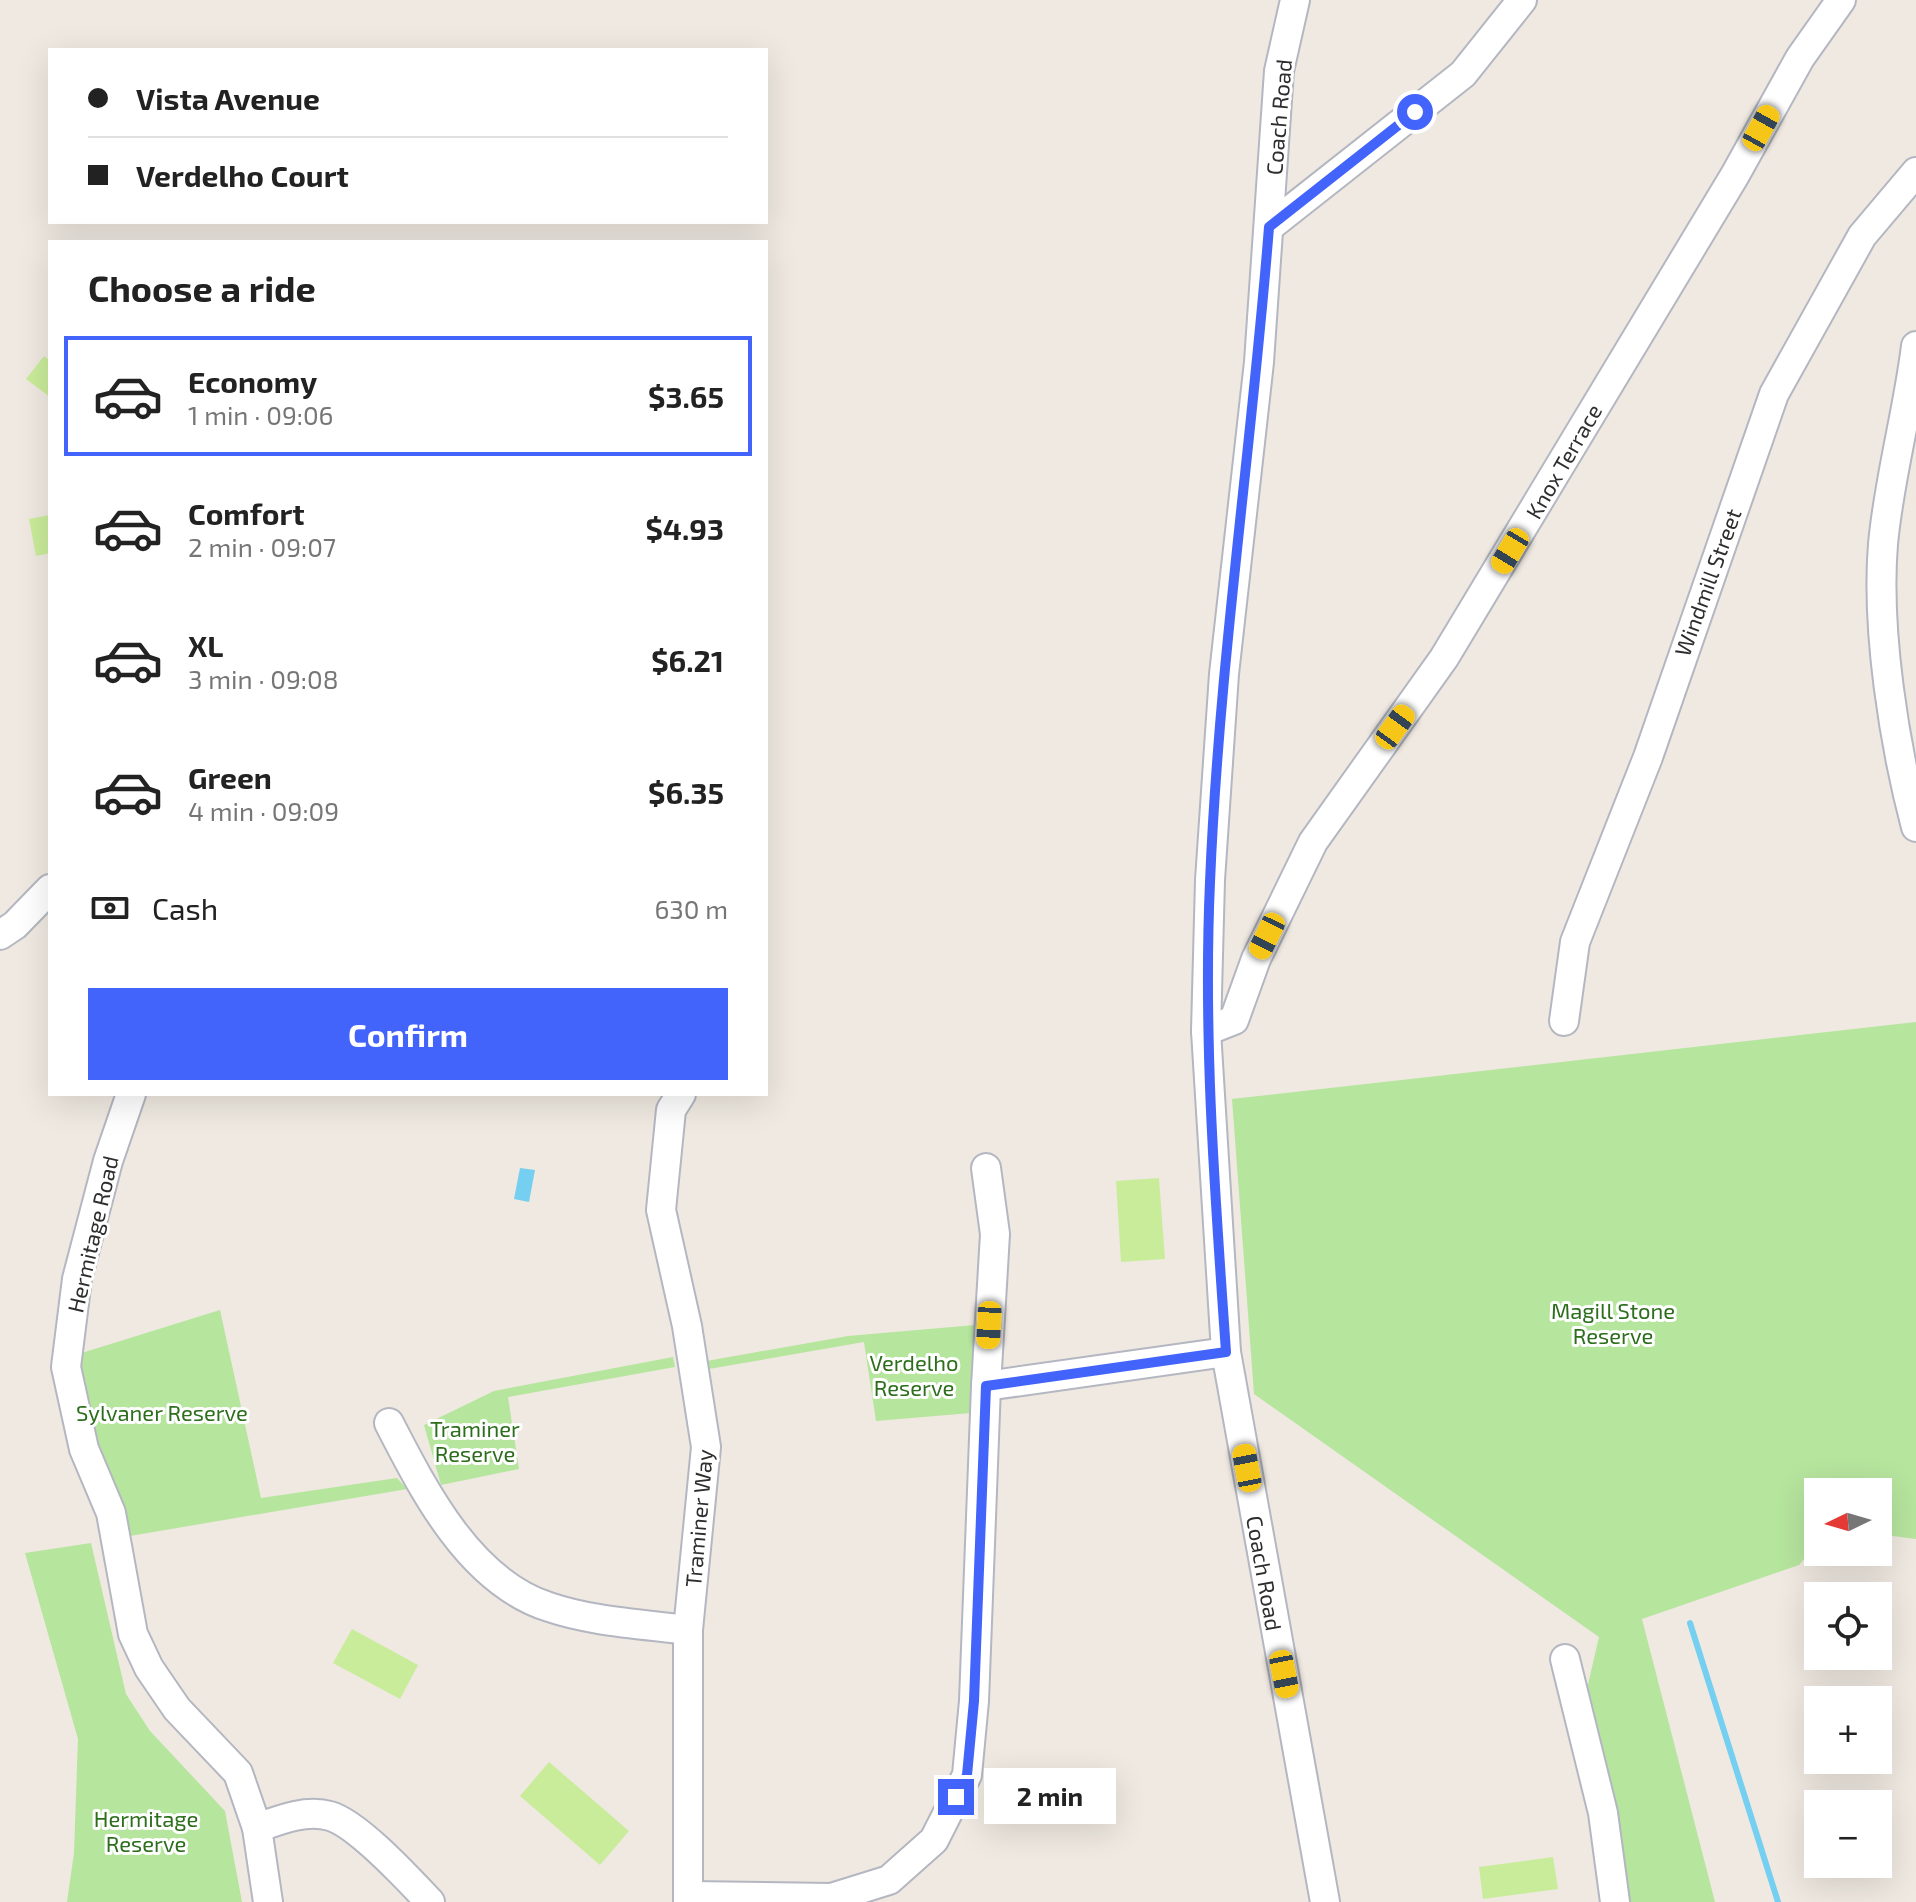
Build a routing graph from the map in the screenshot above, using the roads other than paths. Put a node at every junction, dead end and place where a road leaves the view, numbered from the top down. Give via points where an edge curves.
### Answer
1 (1295, 0) edge
2 (1522, 0) edge
3 (1841, 0) edge
4 (1916, 172) edge
5 (1269, 227) junction
6 (1916, 346) edge
7 (1916, 827) edge
8 (48, 891) edge
9 (0, 935) edge
10 (1564, 1021) dead end
11 (1206, 1031) junction
12 (130, 1096) edge
13 (680, 1096) edge
14 (986, 1168) dead end
15 (1226, 1352) junction
16 (986, 1386) junction
17 (389, 1423) dead end
18 (688, 1630) junction
19 (1565, 1659) dead end
20 (257, 1828) junction
21 (689, 1899) edge
22 (268, 1902) edge
23 (430, 1902) edge
24 (1325, 1902) edge
25 (1615, 1902) edge

1 - 5 street, Coach Road via 1279,71
2 - 5 street via 1463,74
3 - 11 street, Knox Terrace via 1800,58 1444,658 1313,842 1256,959 1234,1020
4 - 10 street, Windmill Street via 1862,236 1774,394 1648,757 1575,942
5 - 11 street, Coach Road via 1224,674
6 - 7 street via 1883,545 1885,652 1902,774
8 - 9 street
11 - 15 street, Coach Road
12 - 20 street, Hermitage Road via 77,1279 66,1367 84,1449 111,1513 133,1634 177,1709 238,1773
13 - 18 street, Traminer Way via 671,1110 661,1210 706,1447
14 - 16 street via 995,1234
15 - 16 street
15 - 24 street, Coach Road
16 - 21 street via 967,1775 934,1840 889,1880 831,1898
17 - 18 street via 454,1535 500,1580 547,1607
18 - 21 street, Traminer Way
19 - 25 street via 1603,1813
20 - 22 street, Hermitage Road
20 - 23 street via 293,1816 331,1816 367,1841

